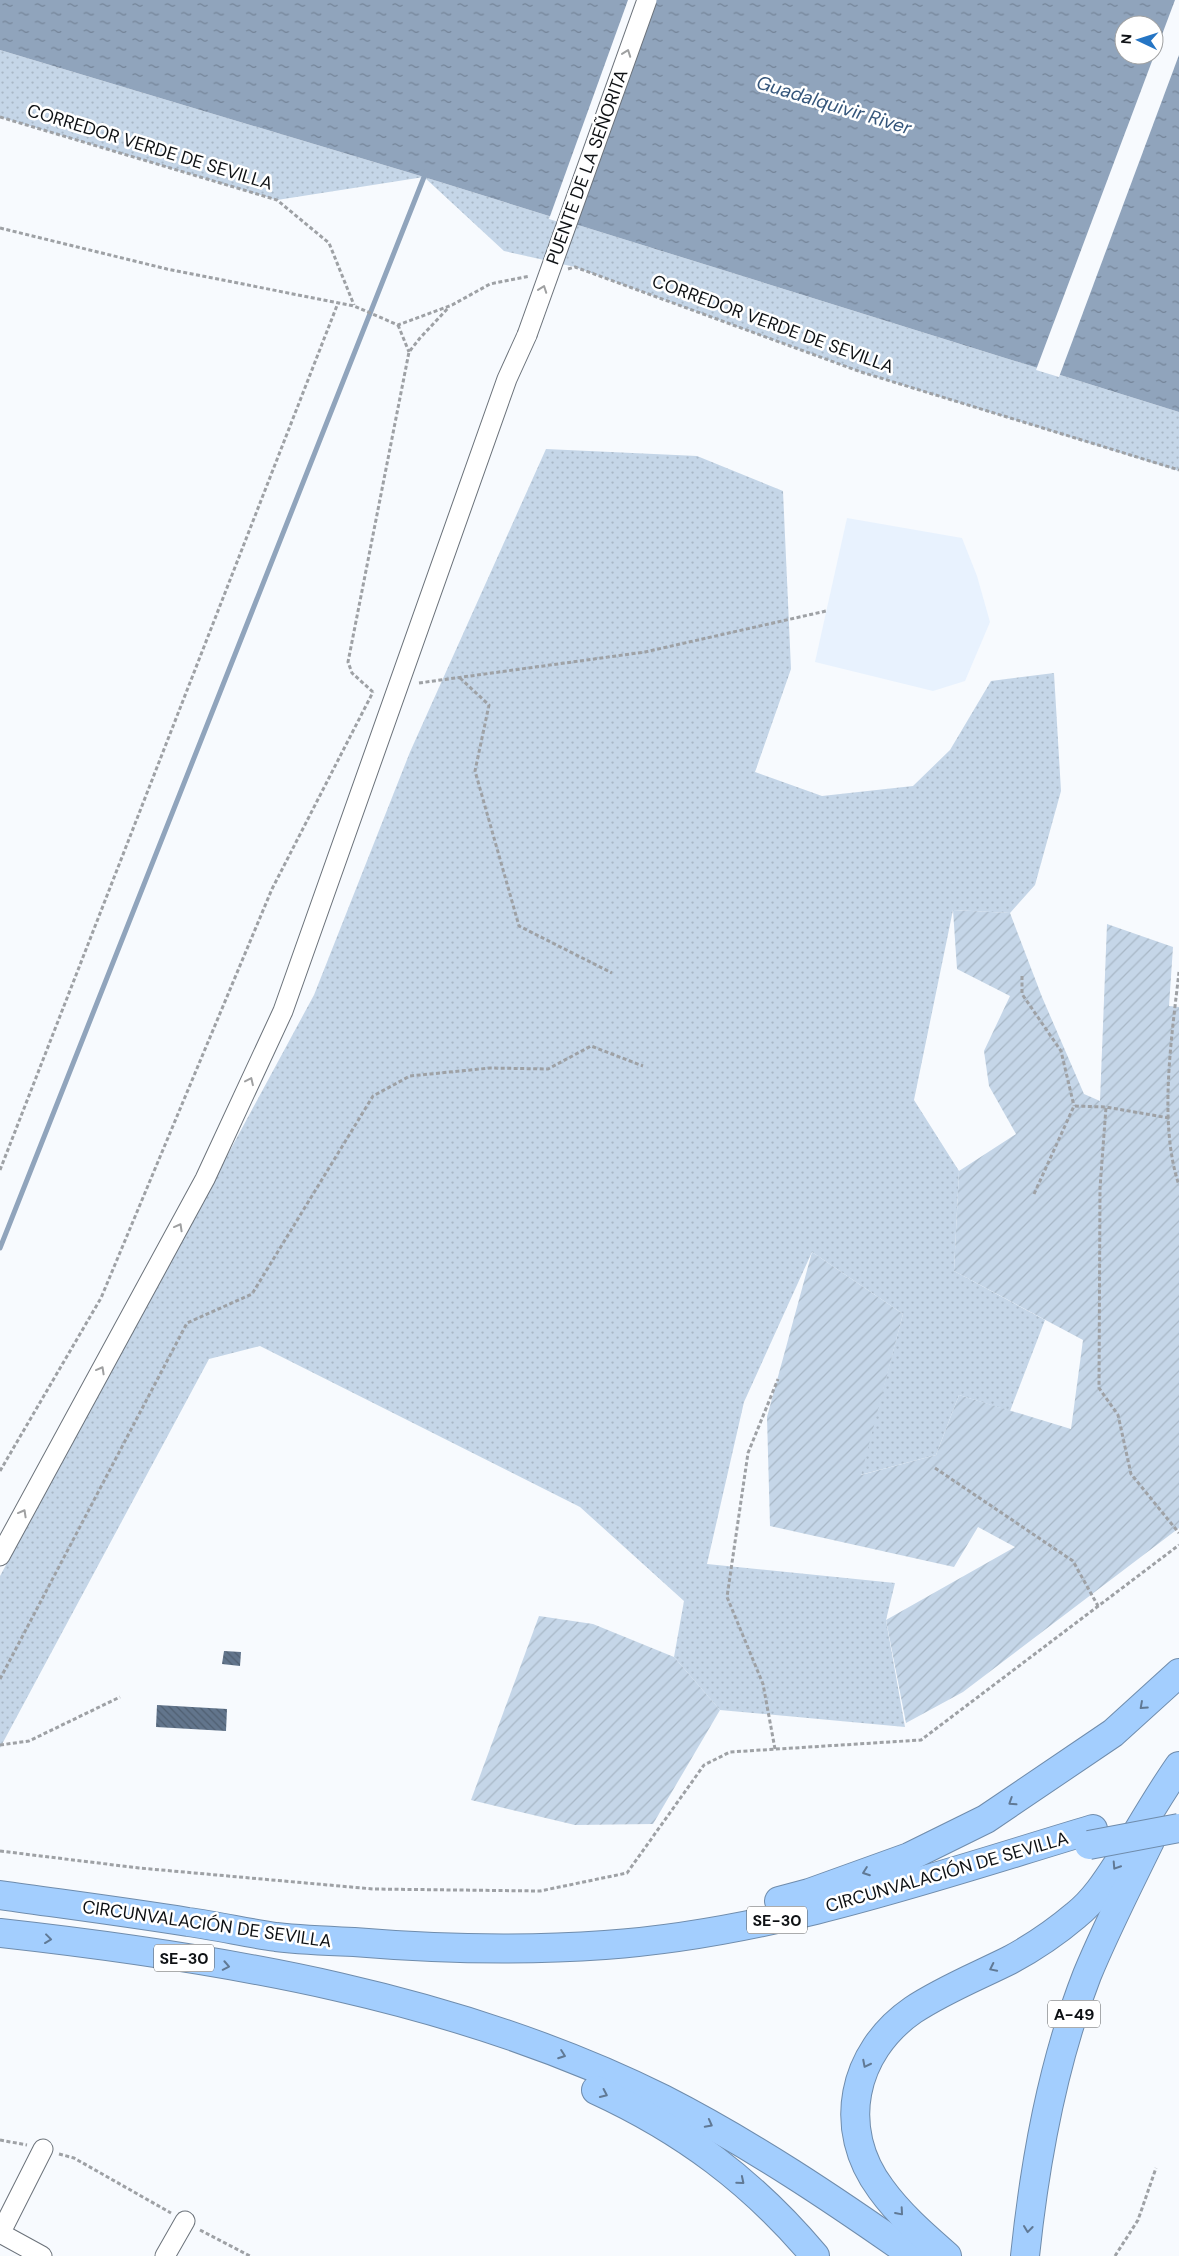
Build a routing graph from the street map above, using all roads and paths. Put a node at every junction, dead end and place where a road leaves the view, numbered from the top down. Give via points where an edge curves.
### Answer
1 (647, 0) edge
2 (0, 117) edge
3 (0, 228) edge
4 (566, 269) dead end
5 (537, 275) dead end
6 (338, 303) junction
7 (452, 305) junction
8 (354, 306) junction
9 (398, 325) junction
10 (409, 352) junction
11 (1179, 470) edge
12 (826, 611) dead end
13 (459, 677) junction
14 (372, 692) junction
15 (396, 692) junction
16 (612, 972) dead end
17 (1179, 972) edge
18 (1022, 976) dead end
19 (643, 1066) dead end
20 (1074, 1106) junction
21 (1106, 1107) junction
22 (1169, 1118) junction
23 (0, 1170) edge
24 (1179, 1184) edge
25 (1034, 1194) dead end
26 (778, 1379) dead end
27 (935, 1468) dead end
28 (0, 1471) edge
29 (1179, 1533) edge
30 (1179, 1545) edge
31 (0, 1556) edge
32 (1098, 1606) junction
33 (1179, 1673) edge
34 (0, 1679) edge
35 (120, 1697) dead end
36 (0, 1745) edge
37 (775, 1749) junction
38 (1179, 1766) edge
39 (1179, 1790) edge
40 (1179, 1813) edge
41 (1179, 1828) edge
42 (1091, 1837) junction
43 (0, 1851) edge
44 (0, 1895) edge
45 (0, 1933) edge
46 (276, 1937) junction
47 (449, 1948) junction
48 (366, 1994) junction
49 (0, 2140) edge
50 (43, 2149) junction
51 (1156, 2168) dead end
52 (185, 2221) junction
53 (0, 2233) edge
54 (912, 2255) edge
55 (42, 2256) edge
56 (165, 2256) edge
57 (250, 2256) edge
58 (815, 2256) edge
59 (947, 2256) edge
60 (1024, 2256) edge
61 (1044, 2256) edge
62 (1115, 2256) edge

15 -> 1 street, PUENTE DE LA SEÑORITA, bridge
2 - 8 path, CORREDOR VERDE DE SEVILLA via 278,200 329,243
3 - 6 path via 167,269
4 - 11 path, CORREDOR VERDE DE SEVILLA via 575,267 861,372
5 - 7 path via 490,284
6 - 8 path
6 - 23 path
7 - 9 path
7 - 10 path
8 - 9 path
9 - 10 path
10 - 14 path via 348,662 352,673
12 - 13 path via 645,652
13 - 15 path
13 - 16 path via 489,706 475,771 519,926
14 - 15 path
14 - 28 path via 272,889 101,1298
31 -> 15 street, PUENTE DE LA SEÑORITA via 205,1179 283,1011
17 - 22 path via 1168,1074
18 - 20 path via 1022,994 1061,1050
19 - 34 path via 591,1046 548,1069 490,1068 410,1076 373,1096 252,1294 186,1323
20 - 21 path
20 - 25 path
21 - 22 path
21 - 29 path via 1100,1188 1099,1388 1118,1415 1131,1474
22 - 24 path via 1173,1167
26 - 37 path via 748,1453 727,1597 764,1684
27 - 32 path via 1074,1562
30 - 32 path
32 - 37 path via 921,1740
33 -> 47 highway via 1113,1733 1052,1776 986,1819 909,1857 809,1893 708,1918
35 - 36 path via 29,1741
37 - 43 path via 730,1752 704,1764 627,1873 540,1891 373,1889 138,1868
38 -> 59 highway via 1110,1876 1078,1914 1012,1959 913,2010 882,2037 860,2074 855,2120 859,2147 867,2168 912,2225
39 -> 60 highway, A-49 via 1112,1917 1068,2033 1049,2100 1036,2165
40 - 42 highway, CIRCUNVALACIÓN DE SEVILLA / SE-30
40 - 61 highway via 1138,1890 1103,1968 1088,2014 1057,2132
41 - 42 highway, bridge
42 - 46 highway via 824,1924 635,1958 517,1964 401,1961 351,1954
42 - 47 highway, CIRCUNVALACIÓN DE SEVILLA / SE-30 via 808,1913 745,1926 607,1945 537,1949
44 - 46 highway, CIRCUNVALACIÓN DE SEVILLA / SE-30
45 -> 48 highway, CIRCUNVALACIÓN DE SEVILLA / SE-30 via 205,1961
46 - 47 highway, CIRCUNVALACIÓN DE SEVILLA / SE-30
48 -> 54 highway, CIRCUNVALACIÓN DE SEVILLA / SE-30 via 468,2021 578,2061 661,2099 762,2153
48 -> 58 highway via 568,2077 674,2130 763,2199
49 - 50 path
50 - 52 path via 74,2158
50 - 53 street
51 - 62 path via 1138,2220
52 - 56 street
52 - 57 path
53 - 55 street

